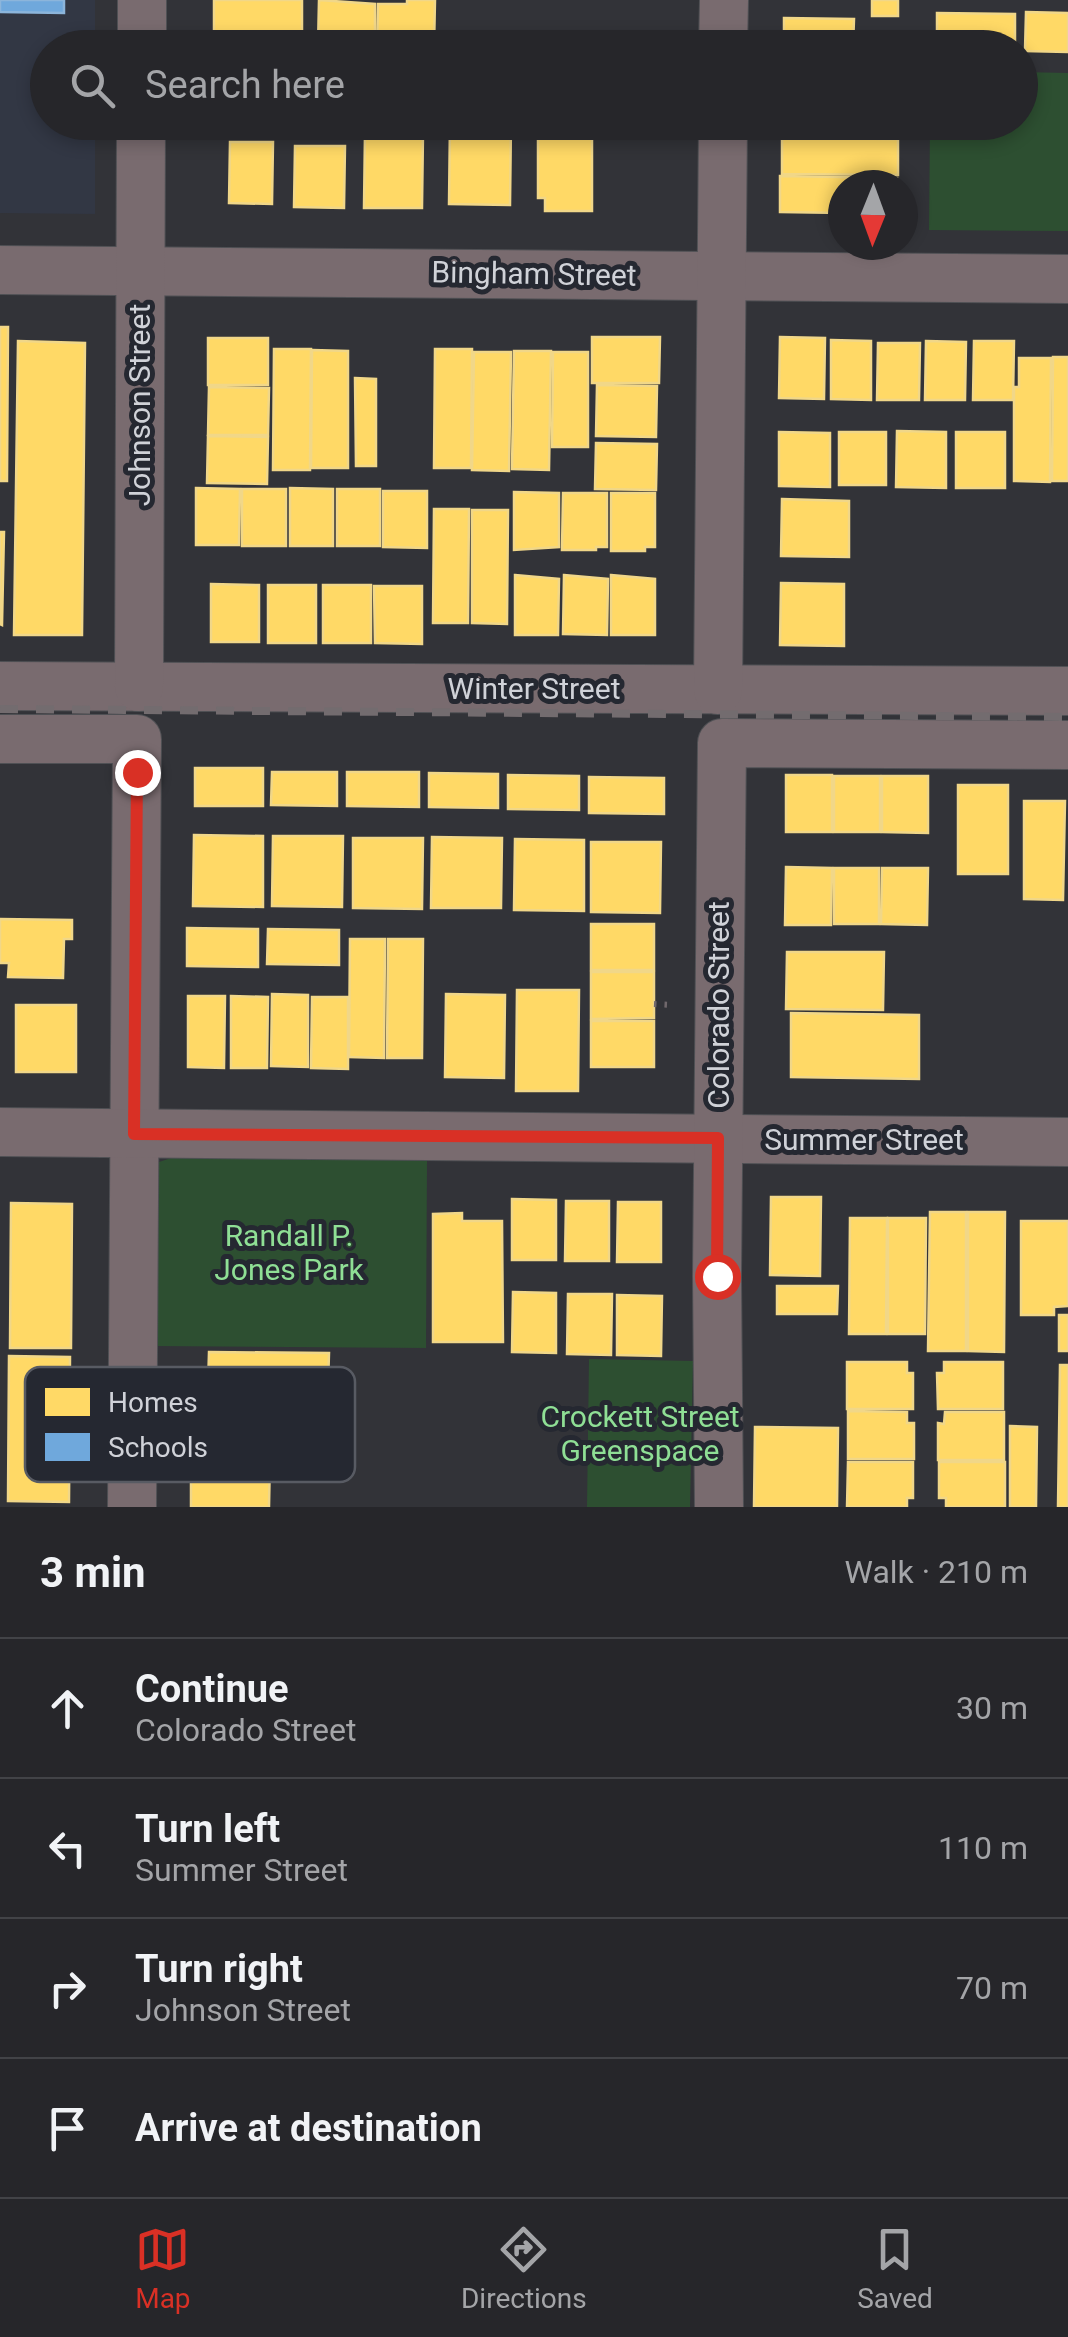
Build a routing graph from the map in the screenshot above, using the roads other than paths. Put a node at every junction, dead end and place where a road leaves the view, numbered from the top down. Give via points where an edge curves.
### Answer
1 (142, 0) edge
2 (724, 0) edge
3 (142, 30) edge
4 (723, 30) edge
5 (141, 140) edge
6 (722, 140) edge
7 (0, 270) edge
8 (140, 270) junction
9 (721, 277) junction
10 (1068, 280) edge
11 (0, 686) edge
12 (139, 687) junction
13 (718, 690) junction
14 (1068, 691) edge
15 (0, 739) edge
16 (1068, 745) edge
17 (0, 1132) edge
18 (134, 1134) junction
19 (718, 1138) junction
20 (1068, 1142) edge
21 (133, 1367) edge
22 (132, 1482) edge
23 (132, 1507) edge
24 (719, 1507) edge

1 - 3 street
2 - 4 street
5 - 8 street, Johnson Street
6 - 9 street
7 - 8 street, Bingham Street
8 - 9 street, Bingham Street
8 - 12 street, Johnson Street
9 - 10 street, Bingham Street
9 - 13 street
11 - 12 street, Winter Street
12 - 13 street, Winter Street
13 - 14 street, Winter Street
15 - 18 street via 137,740
16 - 19 street, Colorado Street via 722,743
17 - 18 street, Summer Street
18 - 19 street, Summer Street
18 - 21 street
19 - 20 street, Summer Street
19 - 24 street, Colorado Street
22 - 23 street

